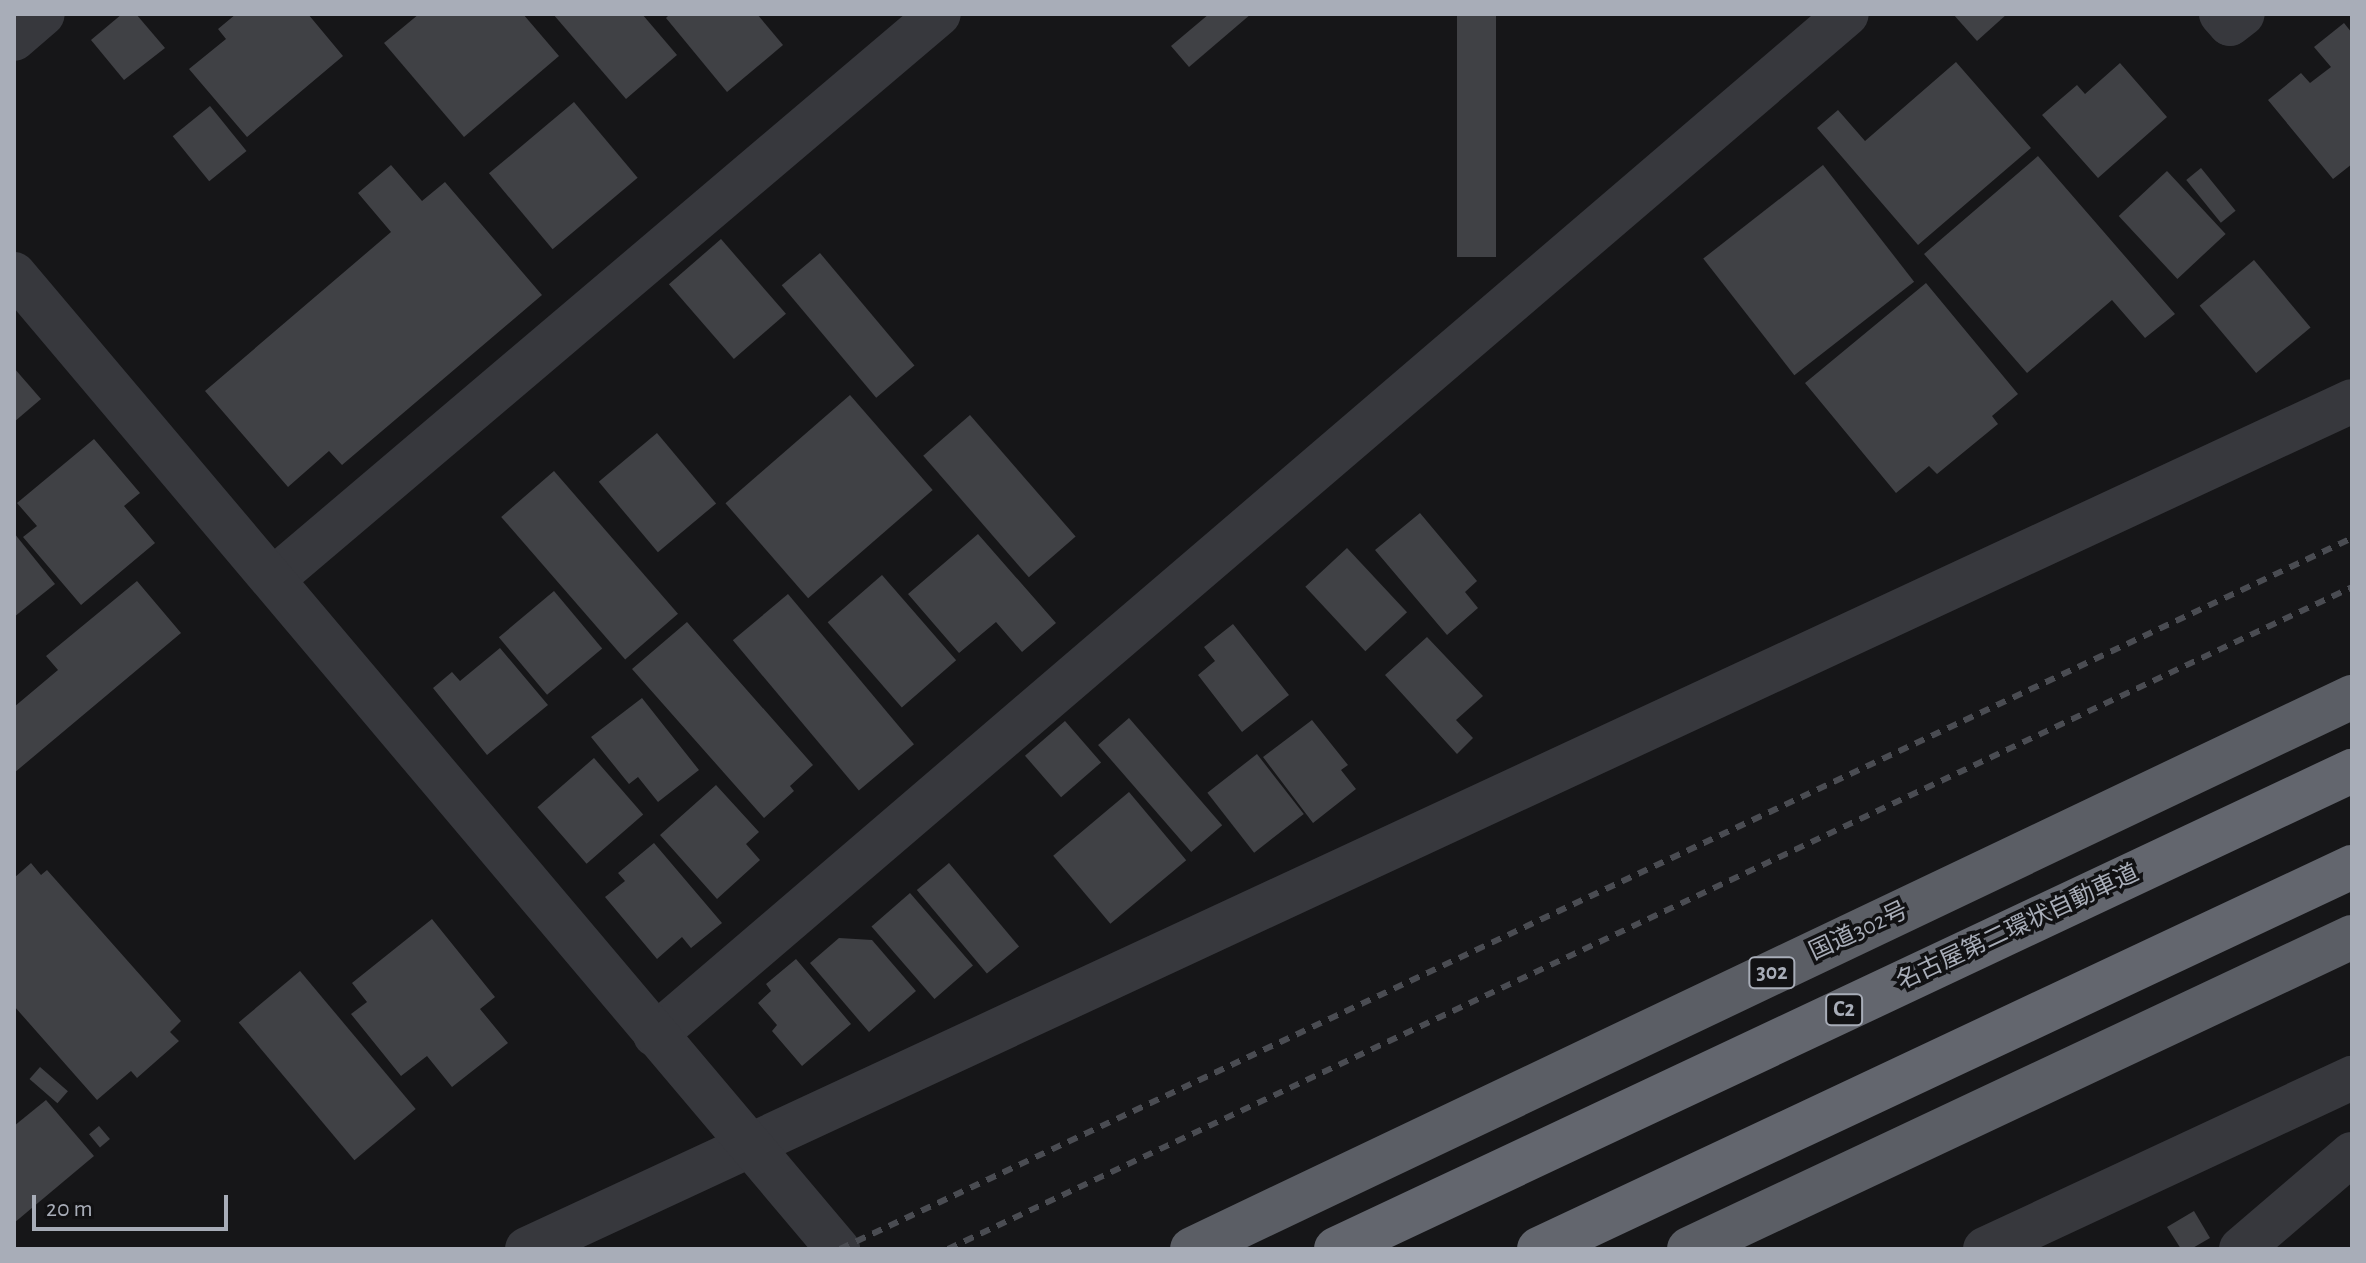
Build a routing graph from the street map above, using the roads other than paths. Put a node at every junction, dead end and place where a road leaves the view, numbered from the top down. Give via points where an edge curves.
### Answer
1 (43, 14) edge
2 (939, 14) edge
3 (1847, 14) edge
4 (2221, 14) edge
5 (2243, 14) edge
6 (14, 39) edge
7 (14, 274) edge
8 (2352, 401) edge
9 (273, 579) junction
10 (2352, 697) edge
11 (2352, 771) edge
12 (2352, 867) edge
13 (2352, 937) edge
14 (655, 1035) junction
15 (2351, 1085) edge
16 (747, 1144) junction
17 (2352, 1154) edge
18 (527, 1249) edge
19 (838, 1249) edge
20 (1192, 1249) edge
21 (1336, 1249) edge
22 (1539, 1249) edge
23 (1689, 1249) edge
24 (1985, 1249) edge
25 (2241, 1249) edge

1 - 6 street
2 - 9 street
3 - 14 street
4 - 5 street via 2230,24
7 - 9 street
8 - 16 street
9 - 14 street
10 - 20 highway, 国道302号 / 302
11 - 21 highway, 名古屋第二環状自動車道 / C2
12 - 22 highway
13 - 23 highway
14 - 16 street
15 - 24 street
16 - 18 street
16 - 19 street
17 - 25 street

